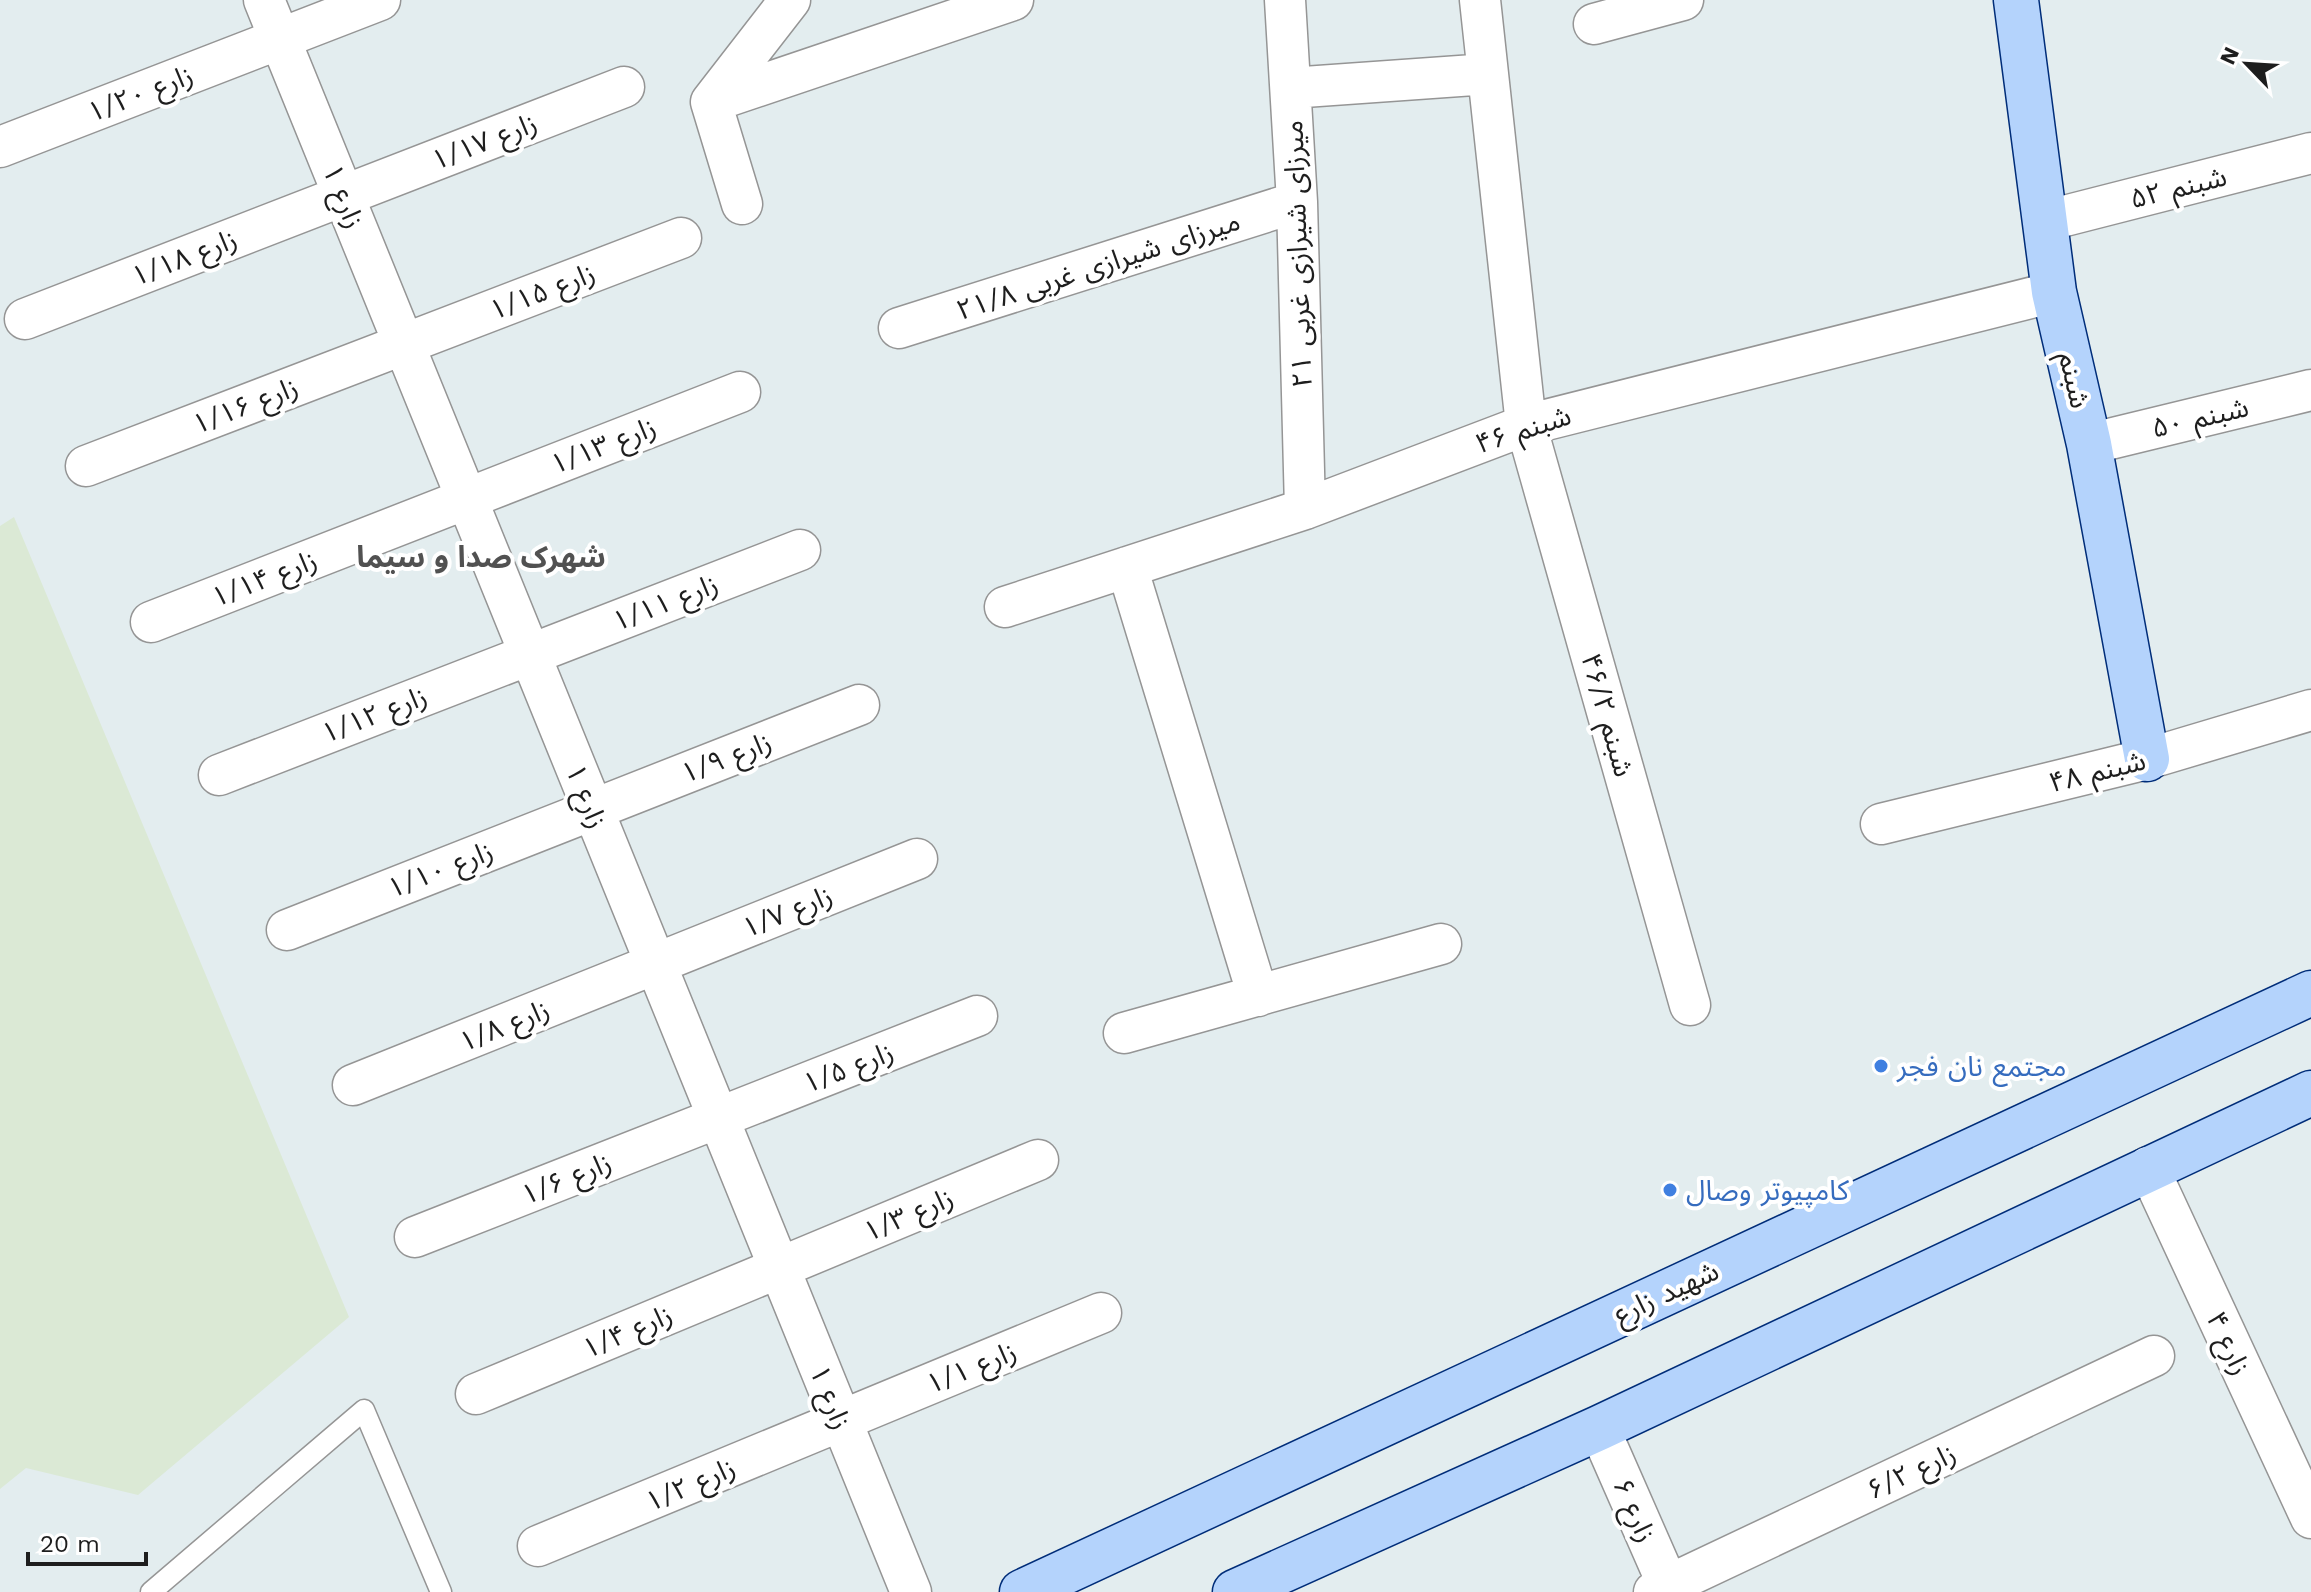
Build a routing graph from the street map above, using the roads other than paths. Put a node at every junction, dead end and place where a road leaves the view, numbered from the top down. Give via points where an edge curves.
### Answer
1 (264, 0) edge
2 (380, 0) edge
3 (790, 0) edge
4 (1013, 0) edge
5 (1285, 0) edge
6 (1480, 0) edge
7 (1683, 0) edge
8 (2016, 0) edge
9 (1594, 24) dead end
10 (280, 39) junction
11 (1488, 74) junction
12 (624, 87) dead end
13 (1304, 87) dead end
14 (711, 102) junction
15 (0, 147) edge
16 (2311, 153) edge
17 (343, 195) junction
18 (1297, 202) junction
19 (742, 204) dead end
20 (2045, 221) junction
21 (681, 238) dead end
22 (2054, 292) junction
23 (25, 319) dead end
24 (899, 328) dead end
25 (404, 344) junction
26 (2311, 390) edge
27 (740, 392) dead end
28 (1526, 425) junction
29 (2089, 444) junction
30 (86, 466) dead end
31 (467, 499) junction
32 (1305, 509) junction
33 (800, 550) dead end
34 (1127, 567) junction
35 (1005, 607) dead end
36 (151, 622) dead end
37 (530, 654) junction
38 (859, 705) dead end
39 (2311, 710) edge
40 (2147, 759) junction
41 (219, 775) dead end
42 (593, 809) junction
43 (1881, 824) dead end
44 (917, 859) dead end
45 (287, 930) dead end
46 (1441, 944) dead end
47 (656, 964) junction
48 (2311, 993) edge
49 (1258, 996) junction
50 (1690, 1005) dead end
51 (977, 1016) dead end
52 (1124, 1033) dead end
53 (353, 1085) dead end
54 (2311, 1093) edge
55 (718, 1118) junction
56 (1038, 1160) dead end
57 (2148, 1167) junction
58 (415, 1237) dead end
59 (779, 1268) junction
60 (1101, 1313) dead end
61 (2154, 1356) dead end
62 (476, 1394) dead end
63 (841, 1421) junction
64 (1599, 1428) junction
65 (2311, 1518) edge
66 (538, 1546) dead end
67 (1664, 1590) edge
68 (151, 1592) edge
69 (441, 1592) edge
70 (911, 1592) edge
71 (1022, 1592) edge
72 (1235, 1592) edge

1 - 10 street, ۱ زارع
2 - 10 street, ۱/۲۰ زارع
3 - 14 street
4 - 14 street
5 - 18 street, ۲۱ میرزای شیرازی غربی
6 - 11 street, ۴۶/۲ شبنم
7 - 9 street
8 - 20 street, شبنم
10 - 15 street, ۱/۲۰ زارع
10 - 17 street, ۱ زارع
11 - 13 street
11 - 28 street, ۴۶/۲ شبنم
12 - 17 street, ۱/۱۷ زارع
14 - 19 street
16 - 20 street, ۵۲ شبنم
17 - 23 street, ۱/۱۸ زارع
17 - 25 street, ۱ زارع
18 - 24 street, ۲۱/۸ میرزای شیرازی غربی
18 - 32 street, ۲۱ میرزای شیرازی غربی
20 - 22 street, شبنم
21 - 25 street, ۱/۱۵ زارع
22 - 28 street, ۴۶ شبنم
22 - 29 street, شبنم
25 - 30 street, ۱/۱۶ زارع
25 - 31 street, ۱ زارع
26 - 29 street, ۵۰ شبنم
27 - 31 street, ۱/۱۳ زارع
28 - 32 street, ۴۶ شبنم
28 - 50 street, ۴۶/۲ شبنم
29 - 40 street, شبنم
31 - 36 street, ۱/۱۴ زارع
31 - 37 street, ۱ زارع
32 - 34 street, ۴۶ شبنم
33 - 37 street, ۱/۱۱ زارع
34 - 35 street, ۴۶ شبنم
34 - 49 street
37 - 41 street, ۱/۱۲ زارع
37 - 42 street, ۱ زارع
38 - 42 street, ۱/۹ زارع
39 - 40 street, ۴۸ شبنم
40 - 43 street, ۴۸ شبنم
42 - 45 street, ۱/۱۰ زارع
42 - 47 street, ۱ زارع
44 - 47 street, ۱/۷ زارع
46 - 49 street
47 - 53 street, ۱/۸ زارع
47 - 55 street, ۱ زارع
48 - 71 street, شهید زارع
49 - 52 street
51 - 55 street, ۱/۵ زارع
54 - 57 street
55 - 58 street, ۱/۶ زارع
55 - 59 street, ۱ زارع
56 - 59 street, ۱/۳ زارع
57 - 64 street
57 - 65 street, ۴ زارع
59 - 62 street, ۱/۴ زارع
59 - 63 street, ۱ زارع
60 - 63 street, ۱/۱ زارع
61 - 67 street, ۶/۲ زارع
63 - 66 street, ۱/۲ زارع
63 - 70 street, ۱ زارع
64 - 67 street, ۶ زارع
64 - 72 street
68 - 69 lane via 364,1410

